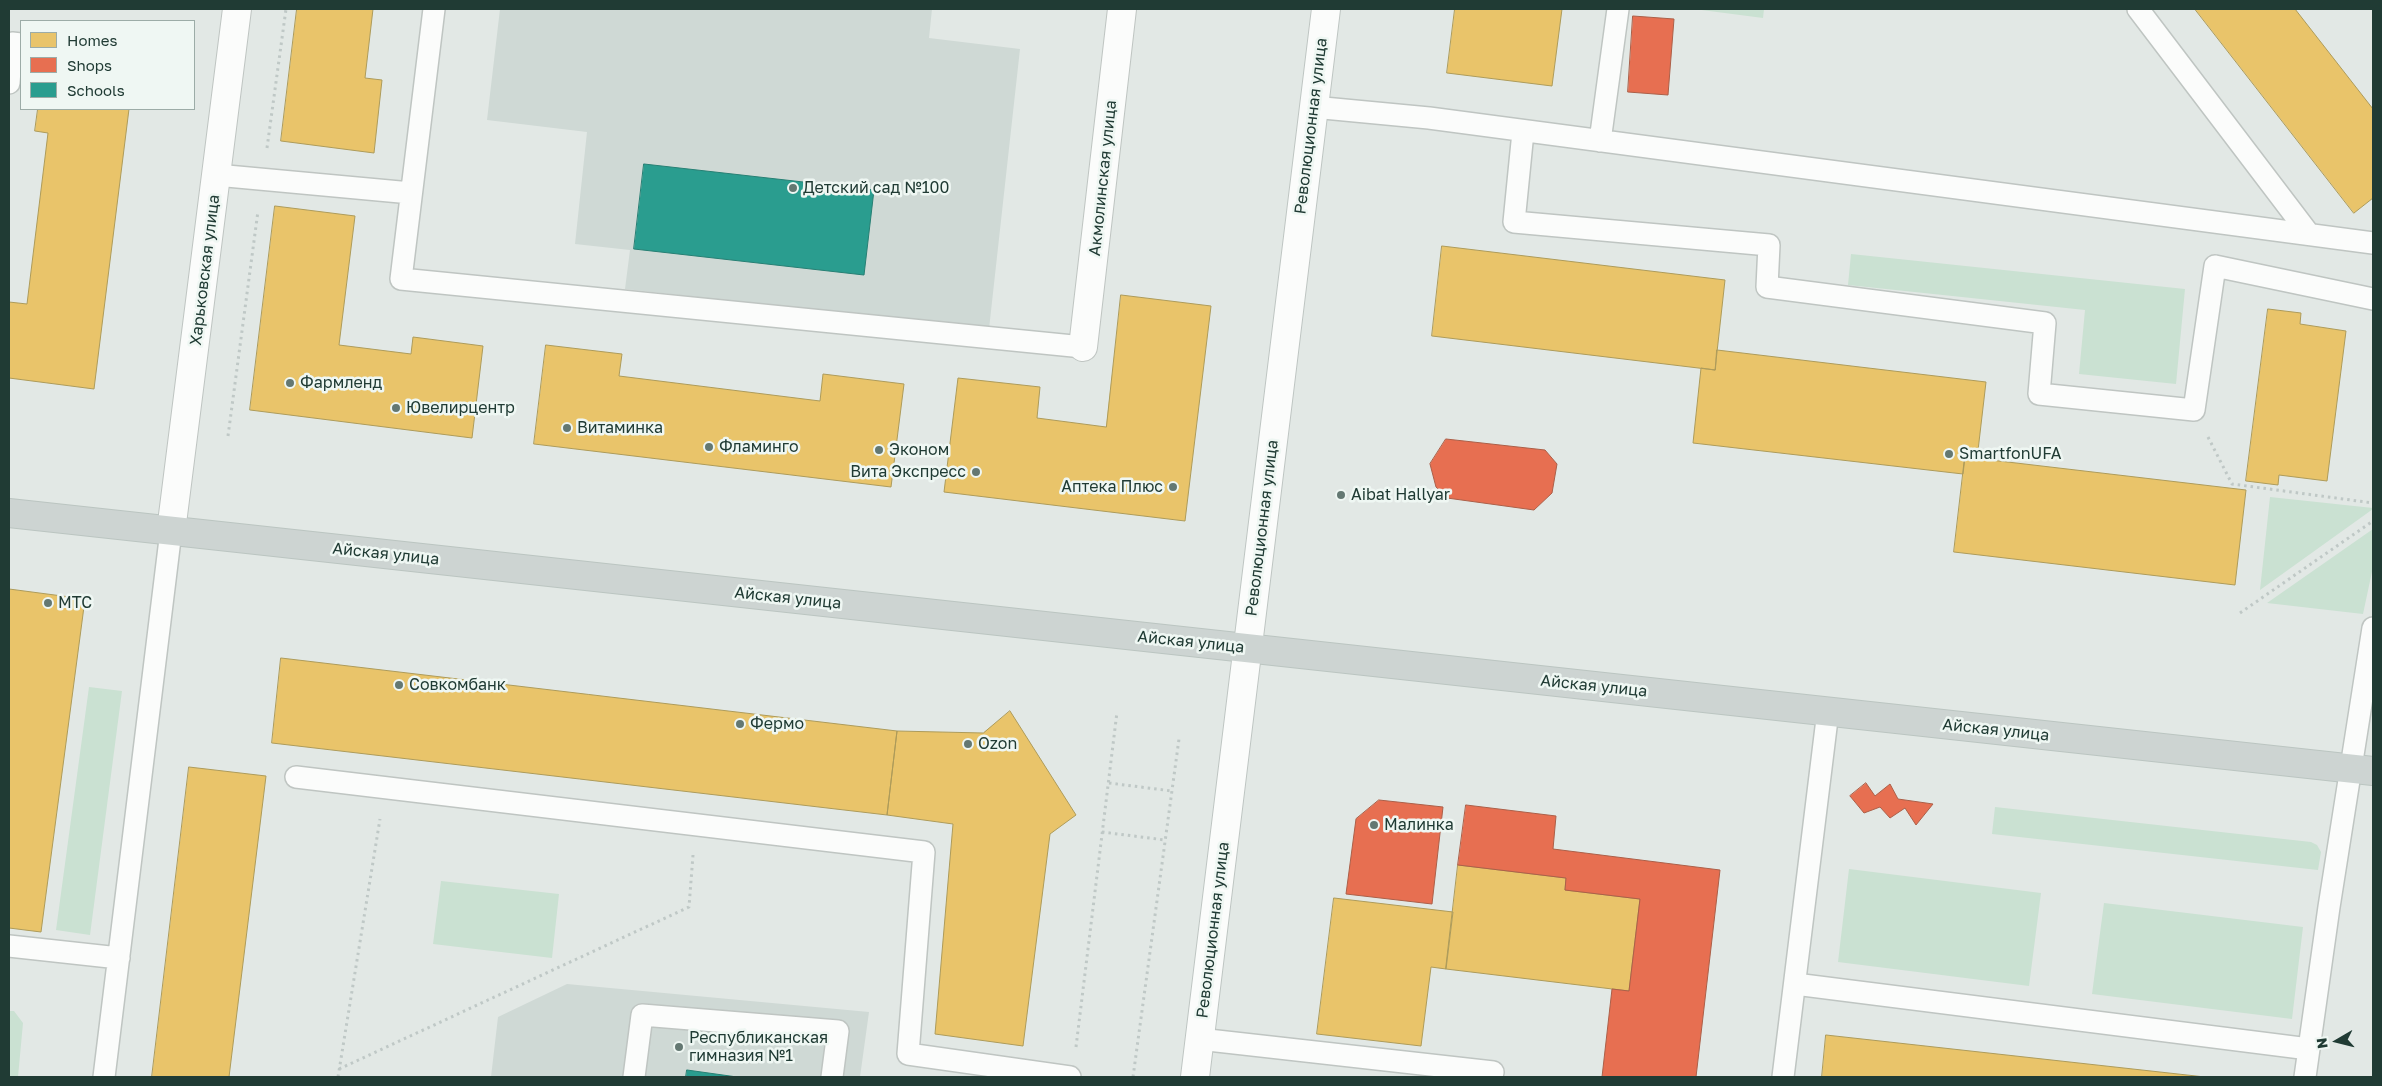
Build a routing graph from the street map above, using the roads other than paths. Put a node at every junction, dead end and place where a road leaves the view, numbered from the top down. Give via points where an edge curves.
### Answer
1 (238, 9) edge
2 (434, 9) edge
3 (1122, 9) edge
4 (1326, 9) edge
5 (1618, 9) edge
6 (2138, 9) edge
7 (20, 44) edge
8 (9, 83) edge
9 (1313, 107) junction
10 (1522, 132) junction
11 (1600, 141) junction
12 (216, 175) junction
13 (411, 194) junction
14 (2309, 234) junction
15 (2373, 243) edge
16 (2373, 299) edge
17 (1083, 347) joint
18 (9, 513) edge
19 (171, 531) junction
20 (2373, 628) edge
21 (1247, 648) junction
22 (1828, 711) junction
23 (2362, 770) edge
24 (296, 777) dead end
25 (9, 946) edge
26 (119, 958) junction
27 (1795, 984) junction
28 (1199, 1039) junction
29 (2309, 1049) junction
30 (104, 1077) edge
31 (634, 1077) edge
32 (832, 1077) edge
33 (1070, 1077) edge
34 (1195, 1077) edge
35 (1492, 1077) edge
36 (1783, 1077) edge
37 (2305, 1077) edge

1 - 12 main road, Харьковская улица
2 - 13 lane
3 - 17 main road, Акмолинская улица
4 - 9 main road, Революционная улица
5 - 11 lane
6 - 14 lane
7 - 8 lane via 12,43
9 - 10 lane via 1429,118
9 - 21 main road, Революционная улица
10 - 11 lane
10 - 16 lane via 1514,222 1769,245 1767,287 2046,323 2039,394 2194,410 2215,266
11 - 14 lane
12 - 13 lane
12 - 19 main road, Харьковская улица
13 - 17 lane via 401,279
14 - 15 lane
18 - 19 main road, Айская улица
19 - 21 main road, Айская улица
19 - 26 lane
20 - 23 lane
21 - 22 main road, Айская улица
21 - 28 main road, Революционная улица
22 - 23 main road, Айская улица
22 - 27 lane
23 - 29 lane
24 - 33 lane via 924,852 908,1054
25 - 26 lane
26 - 30 lane
27 - 29 lane
27 - 36 lane
28 - 34 main road, Революционная улица
28 - 35 lane via 1493,1072
29 - 37 lane
31 - 32 lane via 642,1015 838,1031

